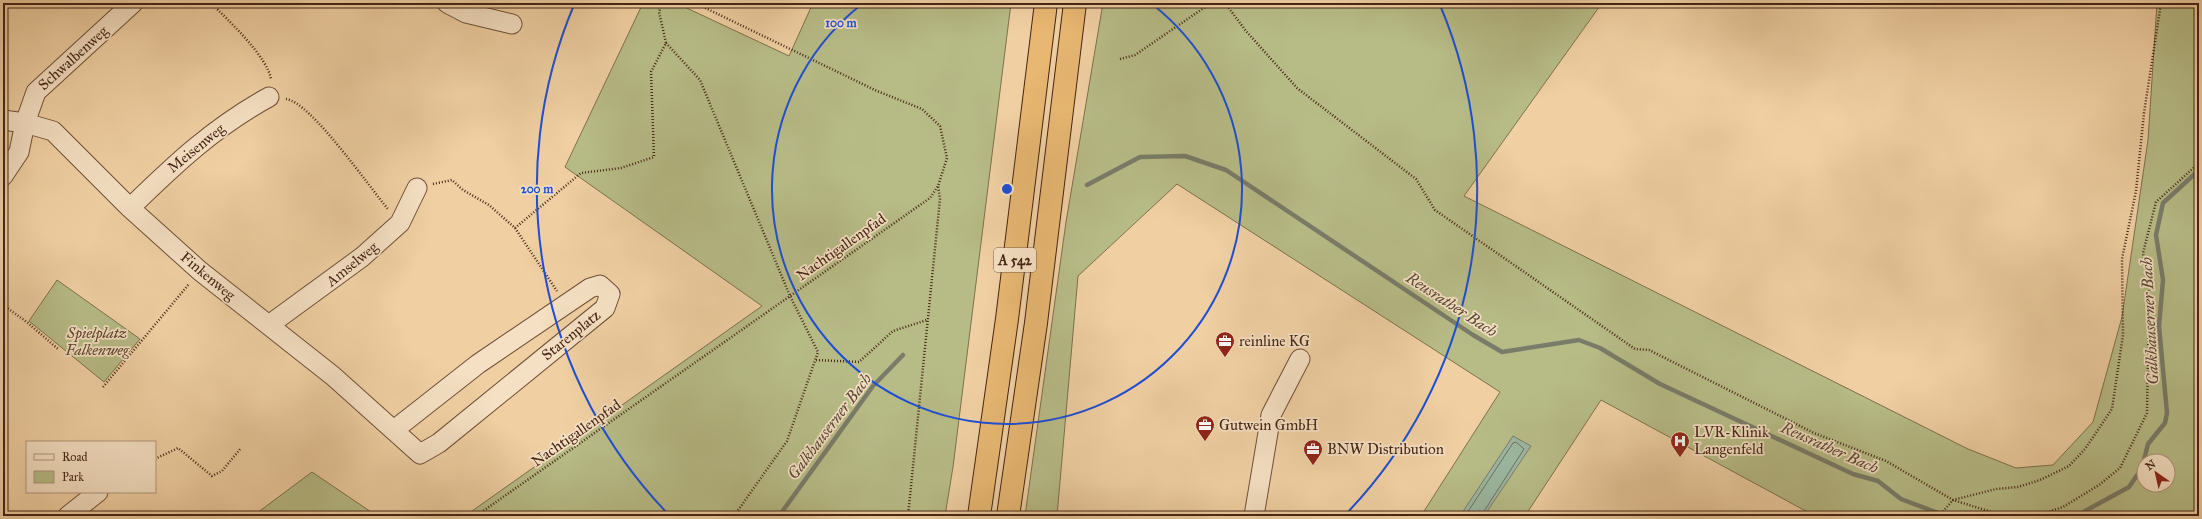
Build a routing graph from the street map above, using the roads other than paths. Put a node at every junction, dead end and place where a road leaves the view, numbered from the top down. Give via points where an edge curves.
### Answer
1 (133, 3) edge
2 (447, 3) edge
3 (1046, 3) edge
4 (1075, 3) edge
5 (512, 24) dead end
6 (269, 97) road end
7 (3, 120) edge
8 (25, 123) junction
9 (3, 176) edge
10 (417, 188) road end
11 (130, 208) junction
12 (269, 326) junction
13 (1300, 359) dead end
14 (394, 430) junction
15 (97, 493) edge
16 (68, 516) edge
17 (979, 516) edge
18 (1008, 516) edge
19 (1254, 516) edge

1 - 8 street, Schwalbenweg via 36,92
2 - 5 street via 466,13
3 - 17 highway, A 542 via 1007,319
4 - 18 highway, A 542 via 1039,300
6 - 11 street, Meisenweg via 236,116 183,156
7 - 8 street
8 - 9 street, Schwalbenweg via 19,152
8 - 11 street, Finkenweg via 53,131
10 - 12 street, Amselweg via 400,223 362,257
11 - 12 street, Finkenweg via 200,271
12 - 14 street, Finkenweg via 333,376
13 - 19 street via 1272,415
14 - 14 street, Starenplatz via 420,454 439,443 605,308 610,294 600,285 590,288 478,364
15 - 16 street

